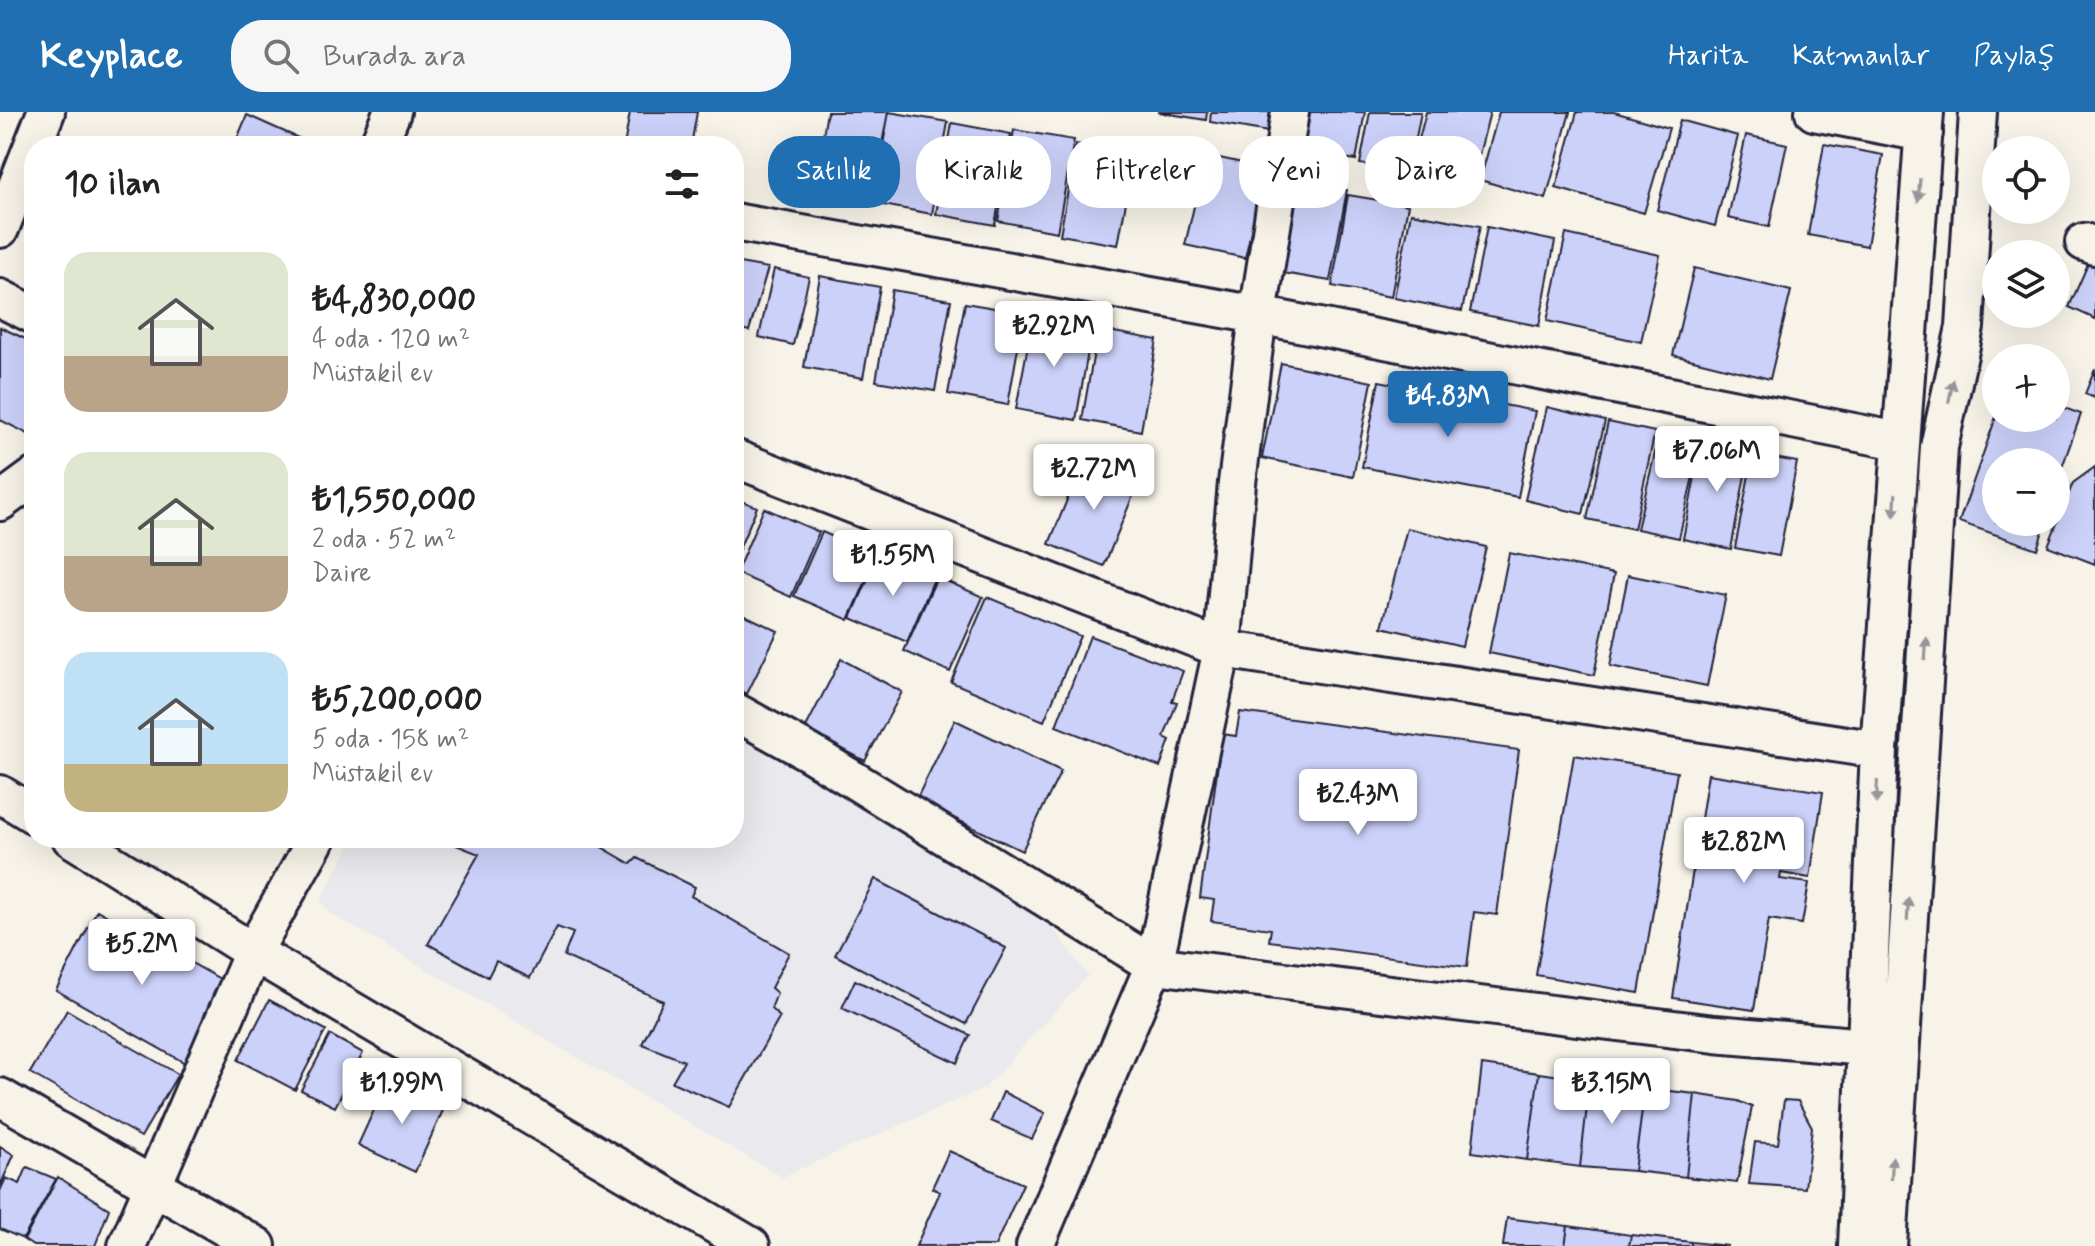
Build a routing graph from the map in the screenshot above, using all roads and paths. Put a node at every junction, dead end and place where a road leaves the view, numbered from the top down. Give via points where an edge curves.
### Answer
1 (46, 112) edge
2 (1290, 112) edge
3 (1814, 112) edge
4 (1978, 112) edge
5 (1925, 123) edge
6 (37, 136) edge
7 (24, 168) edge
8 (744, 224) edge
9 (0, 229) edge
10 (0, 298) edge
11 (24, 310) edge
12 (1258, 315) junction
13 (1899, 441) junction
14 (744, 462) edge
15 (24, 484) edge
16 (0, 502) edge
17 (1222, 649) junction
18 (744, 717) edge
19 (1879, 750) junction
20 (0, 794) edge
21 (24, 809) edge
22 (87, 848) edge
23 (311, 848) edge
24 (253, 952) junction
25 (1154, 965) junction
26 (1866, 1047) junction
27 (0, 1097) edge
28 (153, 1184) junction
29 (127, 1246) edge
30 (257, 1246) edge
31 (751, 1246) edge
32 (1035, 1246) edge
33 (1857, 1246) edge
34 (1888, 1246) edge

1 - 6 street
2 - 12 street
3 - 5 street
34 -> 4 street via 1939,447 1965,327
5 -> 13 street
7 - 9 street
8 - 12 street
10 - 11 street
12 - 13 street
12 - 17 street
13 -> 19 street
14 - 17 street
15 - 16 street
17 - 19 street
17 - 25 street
18 - 25 street
19 -> 26 street
20 - 21 street
22 - 24 street
23 - 24 street
24 - 28 street
24 - 31 street
25 - 26 street via 1715,1034
25 - 32 street
26 - 33 street
27 - 28 street
28 - 29 street
28 - 30 street

